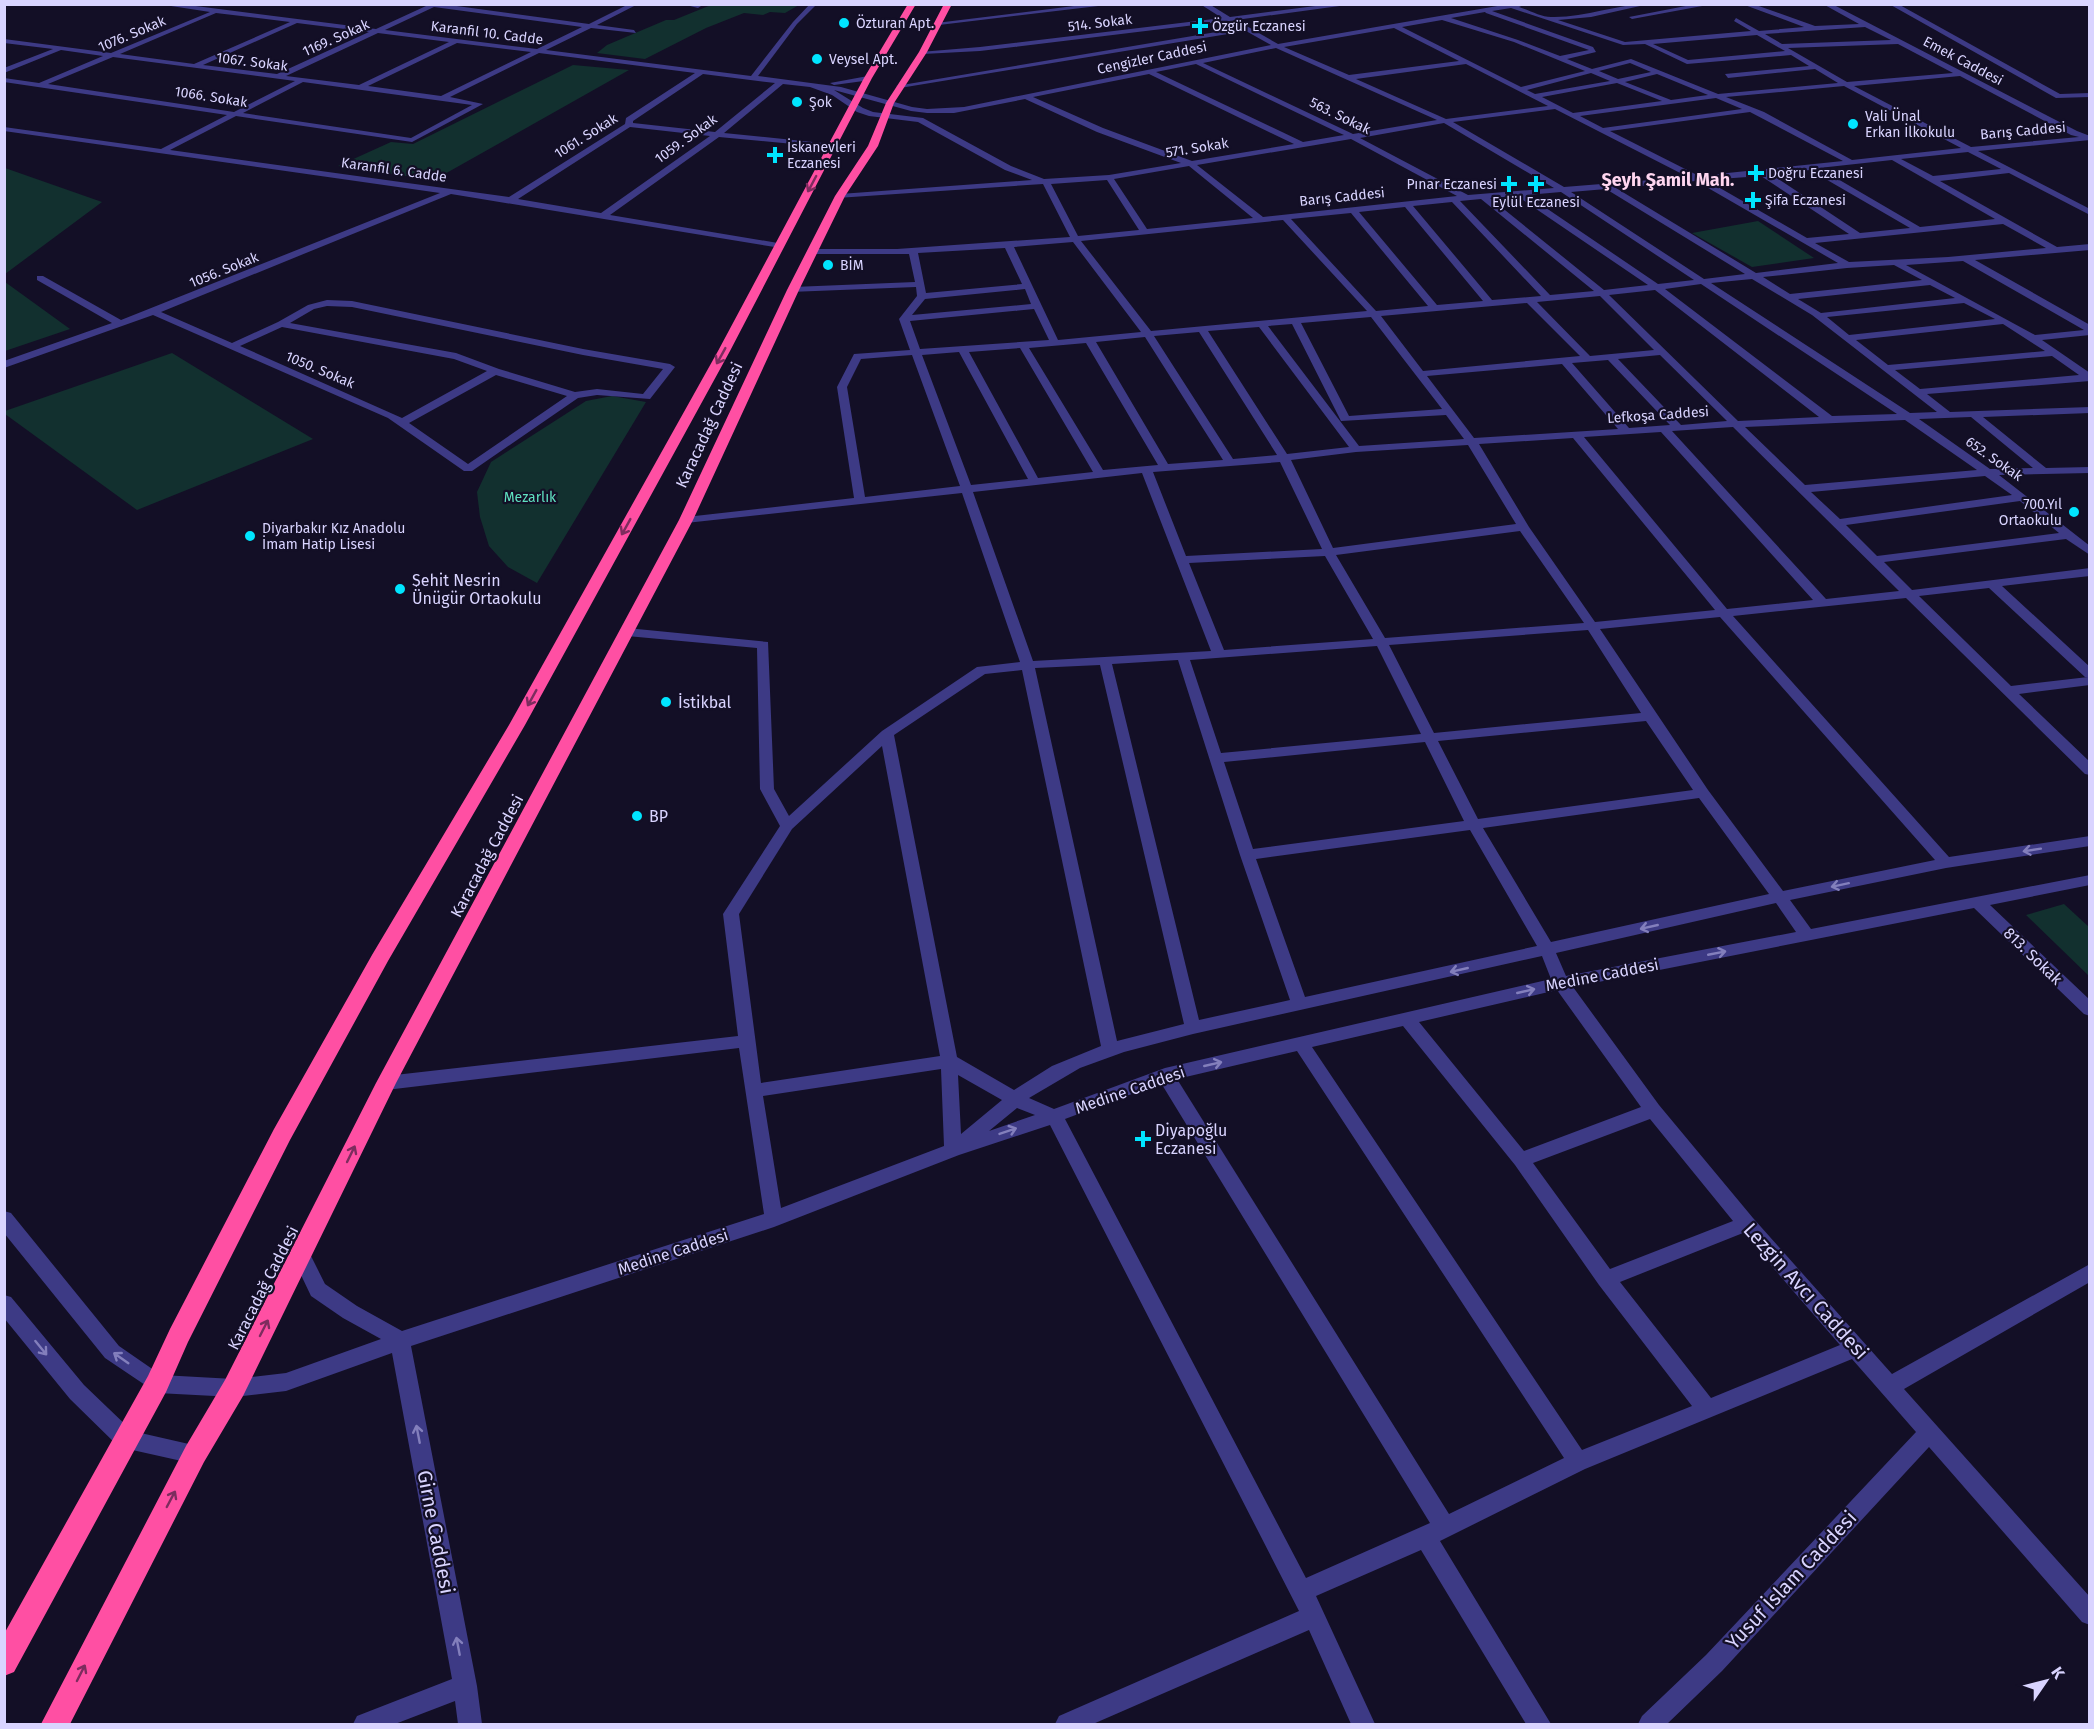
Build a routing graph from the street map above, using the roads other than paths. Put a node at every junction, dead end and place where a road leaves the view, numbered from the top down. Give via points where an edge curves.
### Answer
1 (161, 4) edge
2 (233, 4) edge
3 (424, 4) edge
4 (635, 4) edge
5 (685, 4) edge
6 (814, 4) edge
7 (912, 4) edge
8 (948, 4) edge
9 (1112, 4) edge
10 (1203, 4) edge
11 (1351, 4) edge
12 (1523, 4) edge
13 (1646, 4) edge
14 (1710, 4) edge
15 (1745, 4) edge
16 (1826, 4) edge
17 (1892, 4) edge
18 (435, 5) edge
19 (698, 6) dead end
20 (1512, 6) junction
21 (1485, 11) junction
22 (215, 12) junction
23 (1591, 15) junction
24 (1442, 18) junction
25 (1548, 19) junction
26 (1620, 19) dead end
27 (1230, 20) junction
28 (1736, 20) dead end
29 (297, 21) junction
30 (1609, 21) dead end
31 (939, 23) junction
32 (1868, 25) junction
33 (1395, 26) junction
34 (593, 27) junction
35 (1814, 28) junction
36 (1246, 29) junction
37 (380, 31) junction
38 (634, 32) dead end
39 (1758, 34) junction
40 (1915, 40) dead end
41 (4, 41) edge
42 (454, 42) junction
43 (1901, 42) junction
44 (1646, 43) junction
45 (1277, 46) junction
46 (1779, 46) junction
47 (60, 49) junction
48 (538, 52) junction
49 (923, 52) junction
50 (1790, 52) junction
51 (111, 55) junction
52 (1559, 58) junction
53 (1467, 62) junction
54 (1198, 63) junction
55 (192, 66) junction
56 (1816, 67) junction
57 (4, 71) edge
58 (1591, 71) junction
59 (701, 72) junction
60 (1150, 72) junction
61 (1658, 72) junction
62 (1960, 74) junction
63 (1728, 76) dead end
64 (277, 77) junction
65 (753, 78) junction
66 (1345, 78) junction
67 (4, 80) edge
68 (300, 81) junction
69 (1616, 81) junction
70 (781, 82) junction
71 (1845, 84) junction
72 (40, 85) junction
73 (810, 86) junction
74 (900, 86) junction
75 (358, 88) junction
76 (1521, 89) junction
77 (860, 92) junction
78 (2090, 95) edge
79 (1024, 96) junction
80 (1534, 96) junction
81 (1714, 96) junction
82 (442, 98) junction
83 (1671, 102) junction
84 (1557, 107) junction
85 (964, 109) junction
86 (1751, 110) junction
87 (232, 114) junction
88 (1573, 115) junction
89 (885, 116) junction
90 (920, 120) junction
91 (1445, 121) junction
92 (629, 125) junction
93 (4, 129) edge
94 (1602, 130) junction
95 (2090, 131) edge
96 (717, 135) junction
97 (1354, 137) junction
98 (2090, 138) edge
99 (412, 140) joint
100 (832, 146) junction
101 (1304, 146) junction
102 (1968, 150) junction
103 (160, 152) junction
104 (1893, 157) junction
105 (1190, 162) junction
106 (1851, 162) junction
107 (1811, 167) junction
108 (2009, 171) junction
109 (1763, 173) junction
110 (1109, 177) junction
111 (1695, 177) junction
112 (1932, 179) junction
113 (1047, 183) junction
114 (1606, 185) junction
115 (1563, 190) junction
116 (450, 191) junction
117 (1518, 193) junction
118 (840, 196) junction
119 (1482, 196) junction
120 (1467, 198) junction
121 (1454, 199) junction
122 (510, 200) junction
123 (1407, 204) junction
124 (1353, 210) junction
125 (2090, 213) edge
126 (605, 214) junction
127 (1284, 216) junction
128 (1260, 219) junction
129 (2004, 221) junction
130 (1919, 230) junction
131 (1145, 232) junction
132 (1858, 236) junction
133 (1075, 239) junction
134 (1806, 242) junction
135 (1008, 245) junction
136 (778, 246) junction
137 (2089, 247) edge
138 (2055, 250) junction
139 (813, 251) junction
140 (914, 251) junction
141 (1966, 259) junction
142 (1896, 262) junction
143 (1847, 265) junction
144 (1751, 276) junction
145 (40, 278) dead end
146 (1704, 282) junction
147 (1932, 282) junction
148 (1028, 286) junction
149 (1657, 287) junction
150 (793, 290) junction
151 (921, 290) junction
152 (1602, 293) junction
153 (1787, 297) junction
154 (1549, 298) junction
155 (1530, 300) junction
156 (1966, 300) junction
157 (1490, 304) junction
158 (1037, 306) junction
159 (1435, 309) junction
160 (153, 312) junction
161 (1375, 315) junction
162 (1819, 316) junction
163 (904, 319) junction
164 (1295, 321) junction
165 (2005, 321) junction
166 (1261, 323) junction
167 (120, 324) junction
168 (281, 324) junction
169 (1202, 329) junction
170 (2090, 330) edge
171 (1148, 334) junction
172 (1847, 338) junction
173 (2032, 338) junction
174 (1089, 339) junction
175 (1055, 343) junction
176 (1023, 345) junction
177 (230, 347) junction
178 (962, 348) junction
179 (915, 350) junction
180 (1662, 352) junction
181 (2054, 353) junction
182 (1610, 356) junction
183 (1587, 358) junction
184 (1564, 360) junction
185 (4, 365) edge
186 (1886, 368) junction
187 (495, 371) junction
188 (1419, 374) junction
189 (2089, 378) edge
190 (1917, 392) junction
191 (575, 395) junction
192 (2090, 410) edge
193 (1447, 412) junction
194 (1972, 413) junction
195 (1946, 414) junction
196 (1907, 416) junction
197 (1829, 419) junction
198 (402, 423) junction
199 (1739, 425) junction
200 (1677, 427) junction
201 (1663, 428) junction
202 (1627, 432) junction
203 (1576, 435) junction
204 (1472, 442) junction
205 (1356, 449) junction
206 (1284, 458) junction
207 (1230, 462) junction
208 (1165, 468) junction
209 (1146, 469) junction
210 (2090, 470) edge
211 (1988, 472) junction
212 (2045, 472) junction
213 (1100, 474) junction
214 (1035, 482) junction
215 (1803, 489) junction
216 (967, 490) junction
217 (2022, 497) junction
218 (860, 501) junction
219 (686, 520) junction
220 (1837, 523) junction
221 (1523, 527) junction
222 (2068, 535) junction
223 (1329, 552) junction
224 (2090, 552) edge
225 (1184, 560) junction
226 (1874, 560) junction
227 (2090, 572) edge
228 (1991, 584) junction
229 (1908, 594) junction
230 (1822, 602) junction
231 (1722, 611) junction
232 (1592, 626) junction
233 (627, 632) junction
234 (1381, 642) junction
235 (1219, 654) junction
236 (1184, 657) junction
237 (1105, 660) junction
238 (1028, 664) junction
239 (2090, 674) edge
240 (2090, 681) edge
241 (2007, 691) junction
242 (1650, 716) junction
243 (887, 734) junction
244 (1429, 737) junction
245 (1216, 758) junction
246 (2090, 771) edge
247 (1703, 793) junction
248 (1473, 823) junction
249 (787, 826) junction
250 (2090, 841) edge
251 (1247, 855) junction
252 (1946, 863) junction
253 (2090, 880) edge
254 (1780, 897) junction
255 (1977, 902) junction
256 (1807, 935) junction
257 (1547, 950) junction
258 (1561, 983) junction
259 (1300, 1005) junction
260 (2090, 1010) edge
261 (1407, 1018) junction
262 (1193, 1028) junction
263 (747, 1041) junction
264 (1300, 1044) junction
265 (1110, 1049) junction
266 (949, 1061) junction
267 (1165, 1074) junction
268 (386, 1083) junction
269 (753, 1091) junction
270 (1016, 1100) junction
271 (1653, 1110) junction
272 (1054, 1116) junction
273 (953, 1150) junction
274 (1521, 1160) junction
275 (4, 1219) edge
276 (774, 1219) junction
277 (1746, 1224) junction
278 (300, 1256) junction
279 (2090, 1272) edge
280 (1606, 1279) junction
281 (4, 1302) edge
282 (400, 1341) junction
283 (1856, 1348) junction
284 (157, 1384) junction
285 (1890, 1386) junction
286 (234, 1388) junction
287 (1707, 1408) junction
288 (1929, 1432) junction
289 (126, 1440) junction
290 (195, 1454) junction
291 (1578, 1462) junction
292 (1434, 1532) junction
293 (1301, 1592) junction
294 (2090, 1614) edge
295 (1314, 1616) junction
296 (4, 1662) edge
297 (465, 1686) junction
298 (55, 1725) edge
299 (365, 1725) edge
300 (470, 1725) edge
301 (1067, 1725) edge
302 (1363, 1725) edge
303 (1539, 1725) edge
304 (1650, 1725) edge

1 - 22 street, Karanfil 10. Cadde
2 - 22 street, 1076. Sokak
3 - 18 street
4 - 34 street
5 - 19 street
6 - 65 street via 795,22
7 - 77 highway, Karacadağ Caddesi
8 - 31 highway, Karacadağ Caddesi
9 - 31 street
10 - 27 street, 652. Sokak
11 - 27 street, 514. Sokak
12 - 20 street, Cengizler Caddesi
13 - 23 street
14 - 26 street
15 - 35 street
16 - 32 street, Emek Caddesi
17 - 78 street via 2059,96
18 - 34 street
18 - 37 street, 1169. Sokak
20 - 21 street, Cengizler Caddesi
20 - 25 street
21 - 24 street, Cengizler Caddesi
21 - 52 street via 1593,51
22 - 29 street, Karanfil 10. Cadde
22 - 51 street, 1076. Sokak
23 - 25 street
23 - 30 street
24 - 33 street, Cengizler Caddesi
24 - 52 street
25 - 44 street via 1625,44
27 - 36 street, 652. Sokak
27 - 49 street, 514. Sokak
28 - 39 street
29 - 37 street, Karanfil 10. Cadde
29 - 55 street
31 - 49 highway, Karacadağ Caddesi
32 - 35 street
32 - 43 street, Emek Caddesi
33 - 45 street, Cengizler Caddesi
33 - 53 street
34 - 38 street
34 - 48 street
35 - 39 street
36 - 45 street, 652. Sokak
36 - 74 street
37 - 42 street, Karanfil 10. Cadde
37 - 64 street, 1169. Sokak
39 - 44 street
39 - 46 street
40 - 95 street, Emek Caddesi
41 - 47 street, 1067. Sokak
42 - 48 street, Karanfil 10. Cadde
42 - 75 street
43 - 46 street
43 - 62 street, Emek Caddesi
44 - 50 street via 1687,62
45 - 54 street, Cengizler Caddesi
45 - 66 street, 652. Sokak
46 - 50 street
47 - 51 street, 1067. Sokak
47 - 57 street, 1067. Sokak
48 - 59 street, Karanfil 10. Cadde
48 - 82 street
49 - 74 highway, Karacadağ Caddesi
50 - 56 street
51 - 55 street, 1067. Sokak
51 - 72 street, 1076. Sokak
52 - 58 street
53 - 66 street
53 - 76 street
54 - 60 street, Cengizler Caddesi
54 - 97 street, 563. Sokak
55 - 64 street, 1067. Sokak
56 - 63 street
56 - 71 street
58 - 61 street via 1631,61
58 - 69 street
58 - 76 street
59 - 65 street, Karanfil 10. Cadde
59 - 92 street, 1061. Sokak via 629,120
60 - 79 street, Cengizler Caddesi
60 - 101 street
61 - 69 street
61 - 81 street
62 - 71 street
62 - 98 street, Emek Caddesi
64 - 68 street, 1067. Sokak
65 - 70 street, Karanfil 10. Cadde
66 - 91 street, 652. Sokak
67 - 72 street, 1066. Sokak
68 - 75 street, 1067. Sokak
68 - 87 street
69 - 80 street
69 - 83 street
70 - 73 street, Karanfil 10. Cadde
70 - 96 street, 1059. Sokak
71 - 81 street
71 - 102 street
72 - 87 street, 1066. Sokak
73 - 77 street, Karanfil 10. Cadde
73 - 77 street, Karanfil 10. Cadde
73 - 77 street, Karanfil 10. Cadde via 842,96
74 - 89 highway, Karacadağ Caddesi
75 - 82 street, 1067. Sokak
76 - 80 street
77 - 89 street
77 - 89 street
77 - 100 highway, Karacadağ Caddesi
79 - 85 street, Cengizler Caddesi
79 - 105 street via 1100,130
80 - 84 street
81 - 83 street
81 - 86 street
82 - 99 street, 1067. Sokak via 480,104
83 - 88 street
84 - 88 street
84 - 91 street, 571. Sokak
85 - 89 street, Cengizler Caddesi
85 - 90 street, Cengizler Caddesi
86 - 94 street
86 - 106 street
87 - 99 street, 1066. Sokak
87 - 103 street
88 - 94 street
89 - 90 street, Cengizler Caddesi
89 - 90 street, Cengizler Caddesi
89 - 118 highway, Karacadağ Caddesi via 873,146
90 - 113 street via 1008,168
91 - 97 street, 571. Sokak
91 - 115 street, 652. Sokak
92 - 96 street
92 - 122 street, 1061. Sokak
93 - 103 street, Karanfil 6. Cadde
94 - 111 street
96 - 100 street
96 - 126 street, 1059. Sokak
97 - 101 street, 571. Sokak
97 - 120 street, 563. Sokak
98 - 102 street, Barış Caddesi
100 -> 136 highway, Karacadağ Caddesi
101 - 105 street, 571. Sokak
102 - 104 street, Barış Caddesi
102 - 108 street
103 - 116 street, Karanfil 6. Cadde
104 - 106 street, Barış Caddesi
104 - 112 street
105 - 110 street, 571. Sokak
105 - 128 street
106 - 107 street, Barış Caddesi
107 - 109 street, Barış Caddesi
107 - 130 street
108 - 112 street
108 - 125 street
109 - 111 street, Barış Caddesi
109 - 132 street
110 - 113 street, 571. Sokak
110 - 131 street
111 - 114 street, Barış Caddesi
111 - 134 street
112 - 129 street
113 - 118 street, 571. Sokak
113 - 133 street
114 - 115 street, Barış Caddesi
114 - 144 street
115 - 117 street, Barış Caddesi
115 - 146 street, 652. Sokak
116 - 122 street, Karanfil 6. Cadde
116 - 160 street, 1056. Sokak
117 - 119 street, Barış Caddesi
117 - 149 street
118 - 139 highway, Karacadağ Caddesi
119 - 120 street, Barış Caddesi
119 - 152 street
120 - 121 street, Barış Caddesi
121 - 123 street, Barış Caddesi
121 - 154 street
122 - 126 street, Karanfil 6. Cadde
123 - 124 street, Barış Caddesi
123 - 157 street
124 - 127 street, Barış Caddesi
124 - 159 street
126 - 136 street, Karanfil 6. Cadde
127 - 128 street, Barış Caddesi
127 - 161 street
128 - 131 street, Barış Caddesi
129 - 130 street
129 - 138 street
130 - 132 street
131 - 133 street, Barış Caddesi
132 - 134 street
133 - 135 street, Barış Caddesi
133 - 171 street
134 - 143 street
135 - 140 street, Barış Caddesi
135 - 148 street
136 -> 284 highway, Karacadağ Caddesi via 517,725 282,1135
137 - 138 street
138 - 141 street
139 - 140 street, Barış Caddesi
139 - 150 highway, Karacadağ Caddesi
140 - 151 street
141 - 142 street
141 - 170 street
142 - 143 street
142 - 147 street
143 - 144 street
144 - 146 street
144 - 153 street
145 - 167 street
146 - 149 street
146 - 196 street, 652. Sokak
147 - 153 street
147 - 156 street
148 - 151 street
148 - 158 street
149 - 152 street
149 - 197 street
150 - 151 street
150 - 219 highway, Karacadağ Caddesi
151 - 163 street
152 - 154 street
152 - 180 street
153 - 162 street
154 - 155 street
155 - 157 street
155 - 183 street
156 - 162 street
156 - 165 street
157 - 159 street
158 - 163 street
158 - 175 street
159 - 161 street
160 - 167 street, 1056. Sokak
160 - 177 street, 1050. Sokak
161 - 164 street
161 - 188 street
162 - 172 street
163 - 179 street
164 - 166 street
164 - 193 street via 1345,419
165 - 172 street
165 - 173 street
166 - 169 street
166 - 205 street
167 - 185 street, 1056. Sokak
168 - 177 street
168 - 187 street via 456,356
168 - 191 street via 311,307 352,304 669,367 646,397 597,392
169 - 171 street
169 - 206 street, Lezgin Avcı Caddesi
170 - 173 street
171 - 174 street
171 - 207 street
172 - 186 street
173 - 181 street
174 - 175 street
174 - 208 street
175 - 176 street
176 - 178 street
176 - 213 street
177 - 198 street, 1050. Sokak via 334,389
178 - 179 street
178 - 214 street
179 - 216 street
179 - 218 street via 857,356 842,387
180 - 182 street
180 - 199 street
181 - 186 street
181 - 189 street
182 - 183 street
182 - 200 street
183 - 184 street
184 - 188 street
184 - 202 street
186 - 190 street
187 - 191 street
187 - 198 street
188 - 193 street
189 - 190 street
190 - 195 street
191 - 198 street, 1050. Sokak via 468,469
192 - 194 street, Lefkoşa Caddesi
193 - 204 street
194 - 195 street, Lefkoşa Caddesi
194 - 212 street
195 - 196 street, Lefkoşa Caddesi
196 - 197 street, Lefkoşa Caddesi
196 - 211 street, 652. Sokak
197 - 199 street, Lefkoşa Caddesi
199 - 200 street, Lefkoşa Caddesi
199 - 215 street
200 - 201 street, Lefkoşa Caddesi
201 - 202 street, Lefkoşa Caddesi
201 - 230 street
202 - 203 street, Lefkoşa Caddesi
203 - 204 street, Lefkoşa Caddesi
203 - 231 street
204 - 205 street, Lefkoşa Caddesi
204 - 221 street
205 - 206 street, Lefkoşa Caddesi
206 - 207 street, Lefkoşa Caddesi
206 - 223 street, Lezgin Avcı Caddesi
207 - 208 street, Lefkoşa Caddesi
208 - 209 street, Lefkoşa Caddesi
209 - 213 street, Lefkoşa Caddesi
209 - 225 street
210 - 212 street
211 - 212 street
211 - 215 street
211 - 217 street, 652. Sokak
213 - 214 street, Lefkoşa Caddesi
214 - 216 street, Lefkoşa Caddesi
215 - 220 street
216 - 218 street, Lefkoşa Caddesi
216 - 238 street
217 - 220 street
217 - 222 street, 652. Sokak
218 - 219 street, Lefkoşa Caddesi
219 - 233 highway, Karacadağ Caddesi
220 - 226 street
221 - 223 street
221 - 232 street
222 - 224 street, 652. Sokak
222 - 226 street
223 - 225 street
223 - 234 street, Lezgin Avcı Caddesi
225 - 235 street
226 - 229 street
227 - 228 street
228 - 229 street
228 - 239 street
229 - 230 street
229 - 241 street
230 - 231 street
231 - 232 street
231 - 252 street
232 - 234 street
232 - 242 street
233 - 249 street via 763,645 767,789
233 - 268 highway, Karacadağ Caddesi
234 - 235 street
234 - 244 street, Lezgin Avcı Caddesi
235 - 236 street
236 - 237 street
236 - 245 street
237 - 238 street
237 - 262 street
238 - 243 street via 982,670
238 - 265 street
240 - 241 street
241 - 246 street
242 - 244 street
242 - 247 street
243 - 249 street
243 - 266 street
244 - 245 street
244 - 248 street, Lezgin Avcı Caddesi
245 - 251 street
247 - 248 street
247 - 254 street
248 - 251 street
248 - 257 street, Lezgin Avcı Caddesi
249 - 263 street via 731,914
250 -> 252 street
251 - 259 street
252 -> 254 street
253 - 255 street, Medine Caddesi
254 - 256 street
254 -> 257 street
255 - 256 street, Medine Caddesi
255 - 260 street, 813. Sokak
258 -> 256 street, Medine Caddesi
257 - 258 street, Lezgin Avcı Caddesi
257 -> 259 street
261 -> 258 street, Medine Caddesi
258 - 271 street, Lezgin Avcı Caddesi
259 - 262 street
261 - 264 street, Medine Caddesi
261 - 274 street
262 - 265 street
263 - 268 street
263 - 269 street
267 -> 264 street, Medine Caddesi
264 - 291 street
265 - 270 street via 1057,1071
266 - 269 street
266 - 270 street
266 - 273 street
267 - 272 street, Medine Caddesi
267 - 292 street via 1322,1324
278 -> 268 highway, Karacadağ Caddesi
269 - 276 street
270 - 272 street
270 - 273 street
271 - 274 street
271 - 277 street, Lezgin Avcı Caddesi
273 -> 272 street, Medine Caddesi
272 - 293 street
273 - 276 street, Medine Caddesi
274 - 280 street
284 -> 275 street via 112,1352
276 - 282 street, Medine Caddesi
277 - 280 street
277 - 283 street, Lezgin Avcı Caddesi
278 - 282 street via 318,1290
286 -> 278 highway, Karacadağ Caddesi
279 - 285 street
280 - 287 street
281 -> 289 street via 77,1392
282 - 286 street, Medine Caddesi via 286,1382
297 -> 282 street, Girne Caddesi
283 - 285 street, Lezgin Avcı Caddesi
283 - 287 street
284 - 286 street, Medine Caddesi
284 - 289 highway, Karacadağ Caddesi
285 - 288 street, Lezgin Avcı Caddesi
286 - 290 highway, Karacadağ Caddesi
287 - 291 street
288 - 294 street, Lezgin Avcı Caddesi
288 - 304 street, Yusuf İslam Caddesi via 1722,1654
289 - 290 street
289 - 296 highway, Karacadağ Caddesi
298 -> 290 highway, Karacadağ Caddesi
291 - 292 street
292 - 293 street
292 - 303 street
293 - 295 street
295 - 301 street
295 - 302 street
297 - 299 street
297 - 300 street, Girne Caddesi

